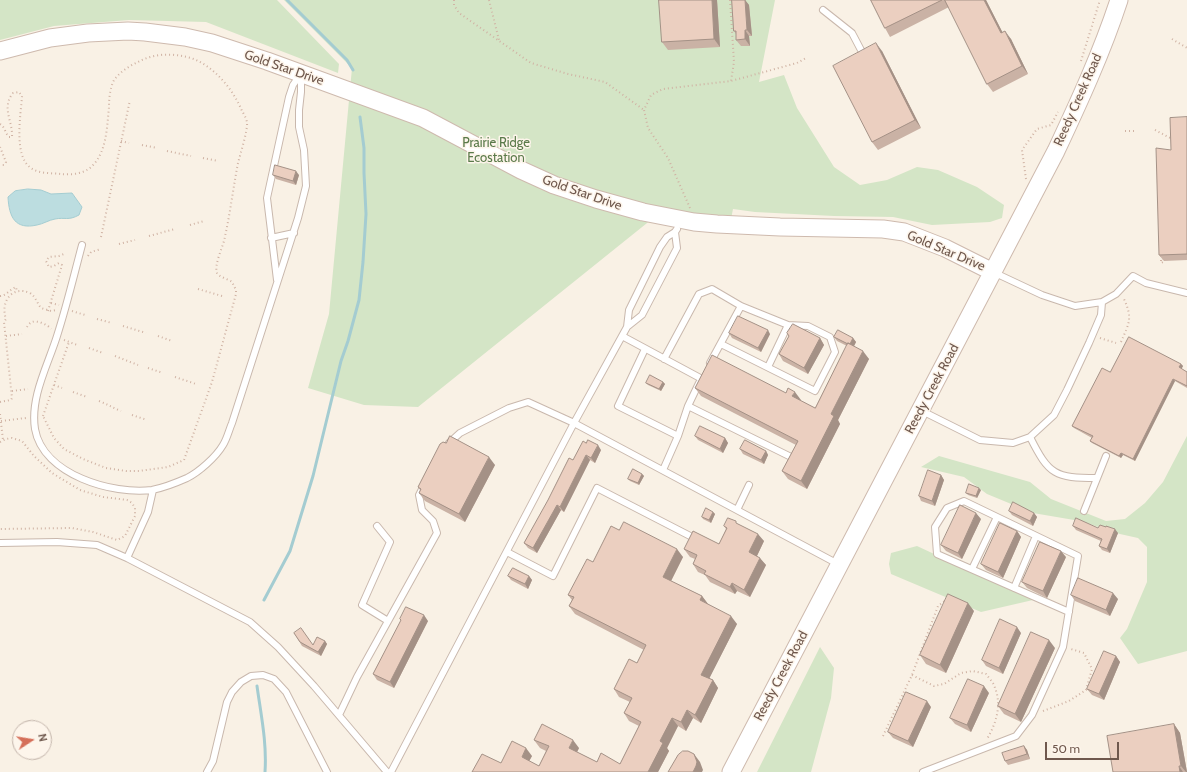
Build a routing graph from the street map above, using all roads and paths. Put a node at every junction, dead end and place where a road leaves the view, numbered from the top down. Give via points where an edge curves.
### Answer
1 (454, 0) edge
2 (489, 0) edge
3 (730, 0) edge
4 (1100, 0) edge
5 (1120, 0) edge
6 (823, 10) dead end
7 (1172, 39) dead end
8 (500, 41) junction
9 (1187, 48) edge
10 (0, 51) edge
11 (862, 52) edge
12 (806, 58) dead end
13 (1078, 68) dead end
14 (301, 74) junction
15 (731, 81) junction
16 (130, 100) dead end
17 (644, 110) junction
18 (1059, 111) dead end
19 (0, 124) edge
20 (1155, 130) dead end
21 (1126, 131) dead end
22 (1134, 131) dead end
23 (1175, 140) edge
24 (121, 141) junction
25 (129, 143) dead end
26 (142, 145) dead end
27 (0, 147) edge
28 (156, 148) dead end
29 (167, 151) dead end
30 (192, 156) dead end
31 (202, 158) dead end
32 (218, 161) dead end
33 (0, 165) edge
34 (1022, 185) dead end
35 (204, 221) dead end
36 (683, 224) junction
37 (190, 225) dead end
38 (175, 229) dead end
39 (294, 233) junction
40 (149, 236) dead end
41 (101, 237) dead end
42 (271, 238) junction
43 (134, 240) dead end
44 (82, 244) dead end
45 (119, 244) dead end
46 (101, 249) dead end
47 (64, 254) dead end
48 (86, 262) dead end
49 (993, 272) junction
50 (278, 283) junction
51 (198, 290) dead end
52 (17, 292) junction
53 (1187, 293) edge
54 (0, 296) edge
55 (222, 296) dead end
56 (1124, 299) dead end
57 (1102, 302) junction
58 (51, 303) junction
59 (74, 304) dead end
60 (741, 306) junction
61 (1, 311) edge
62 (48, 311) junction
63 (85, 315) dead end
64 (96, 319) dead end
65 (112, 323) dead end
66 (788, 325) junction
67 (27, 326) dead end
68 (123, 326) dead end
69 (627, 327) junction
70 (51, 333) dead end
71 (146, 333) dead end
72 (22, 334) dead end
73 (6, 336) junction
74 (158, 336) dead end
75 (622, 336) junction
76 (1100, 338) dead end
77 (62, 339) dead end
78 (172, 340) dead end
79 (69, 342) junction
80 (1121, 342) dead end
81 (77, 344) dead end
82 (721, 344) junction
83 (1116, 344) dead end
84 (89, 348) dead end
85 (645, 348) junction
86 (103, 354) dead end
87 (115, 356) dead end
88 (664, 359) junction
89 (138, 365) dead end
90 (768, 367) junction
91 (148, 368) dead end
92 (163, 373) dead end
93 (175, 377) dead end
94 (702, 379) junction
95 (196, 384) dead end
96 (54, 385) junction
97 (62, 388) dead end
98 (28, 389) dead end
99 (12, 391) junction
100 (74, 392) dead end
101 (87, 397) dead end
102 (99, 401) dead end
103 (0, 402) edge
104 (688, 406) junction
105 (921, 410) junction
106 (121, 411) dead end
107 (0, 414) edge
108 (132, 415) dead end
109 (43, 416) junction
110 (40, 417) dead end
111 (28, 418) dead end
112 (147, 420) dead end
113 (1, 421) edge
114 (574, 423) junction
115 (678, 436) junction
116 (1030, 437) junction
117 (1, 441) edge
118 (442, 450) edge
119 (1106, 456) dead end
120 (791, 457) edge
121 (663, 470) junction
122 (1097, 478) junction
123 (425, 483) edge
124 (749, 485) dead end
125 (154, 490) junction
126 (736, 510) junction
127 (1084, 511) dead end
128 (997, 517) junction
129 (377, 526) dead end
130 (0, 529) edge
131 (125, 536) junction
132 (1036, 536) junction
133 (694, 538) edge
134 (128, 540) dead end
135 (0, 543) edge
136 (507, 552) junction
137 (127, 558) junction
138 (840, 564) junction
139 (972, 569) junction
140 (1014, 588) junction
141 (949, 598) edge
142 (1069, 612) junction
143 (388, 621) junction
144 (1063, 647) junction
145 (912, 675) junction
146 (339, 715) junction
147 (1032, 715) junction
148 (882, 736) dead end
149 (982, 749) junction
150 (207, 772) edge
151 (327, 772) edge
152 (387, 772) edge
153 (391, 772) edge
154 (731, 772) edge
155 (923, 772) edge

1 - 8 path via 459,13
2 - 8 path
3 - 15 path via 734,62
4 - 13 path
5 - 49 street, Reedy Creek Road via 1082,96
6 - 11 lane via 852,33
7 - 9 path
8 - 17 path via 531,63 605,82
10 - 14 street, Gold Star Drive via 71,34 145,32 212,43
12 - 15 path via 797,63
14 - 36 street, Gold Star Drive via 423,118 554,185 596,200
14 - 39 lane via 298,110 306,186
14 - 42 lane via 293,85 267,198
15 - 17 path via 663,89 651,95
16 - 24 path
17 - 36 path via 648,128 668,158 687,200
18 - 34 path via 1051,125 1037,129 1022,150 1026,178
19 - 109 path via 7,136 12,137 7,106 13,93 19,92 22,96 21,144 28,166 34,170 64,174 86,171 95,164 104,145 114,81 132,65 149,57 163,55 190,58 212,71 235,96 247,123 216,267 219,275 232,282 236,294 212,382 184,460 168,467 139,471 106,468 64,448 54,438
20 - 23 path
21 - 22 path
24 - 25 path
24 - 41 path
26 - 28 path
27 - 33 path via 6,162
29 - 30 path
31 - 32 path
35 - 37 path
36 - 49 street, Gold Star Drive via 883,229 904,232
36 - 69 lane via 677,248 642,315
36 - 69 lane via 667,237 660,247 629,310
38 - 40 path
39 - 42 lane
39 - 50 lane
42 - 50 lane
43 - 45 path
44 - 125 lane via 61,323 37,395 35,430 43,449 53,461 78,477 113,488
46 - 48 path via 89,254
47 - 58 path via 49,257 46,261 49,267 59,263 62,265
49 - 57 lane via 1042,295 1076,306
49 - 105 street, Reedy Creek Road
50 - 125 lane via 235,416 222,446 208,462 188,477
51 - 55 path
52 - 54 path via 16,287
52 - 61 path via 6,299
52 - 62 path via 30,294 36,298 41,308
53 - 57 lane via 1146,283 1133,276 1116,294
56 - 80 path via 1130,312 1130,321
57 - 116 lane via 1100,315 1089,343 1054,415
58 - 62 path
58 - 62 path via 60,307
59 - 63 path via 72,311
60 - 66 lane
60 - 82 lane
60 - 88 lane via 712,289 699,294
61 - 73 path via 6,319
64 - 65 path
66 - 90 lane
66 - 90 lane via 808,326 830,337 835,352 815,391
67 - 70 path via 36,322 49,326
68 - 71 path
69 - 75 lane
72 - 73 path
73 - 99 path
74 - 78 path
75 - 85 lane
75 - 114 lane
76 - 83 path
77 - 79 path
79 - 81 path
79 - 96 path
82 - 90 lane
82 - 94 lane
84 - 86 path
85 - 88 lane
85 - 115 lane via 618,406
87 - 89 path
88 - 94 lane
91 - 92 path
93 - 95 path
94 - 104 lane
96 - 97 path
96 - 109 path
98 - 99 path
99 - 103 path via 12,399
100 - 101 path
102 - 106 path
104 - 115 lane
104 - 120 lane
105 - 116 lane via 980,440 1012,442
105 - 138 street, Reedy Creek Road
107 - 113 path
108 - 112 path
109 - 110 path
111 - 113 path
113 - 117 path
114 - 118 lane via 528,402 509,408 460,433
114 - 121 lane
114 - 136 lane
115 - 121 lane
116 - 122 lane via 1048,468 1062,476
117 - 131 path via 12,438 22,442 52,473 80,490 132,503 135,516
119 - 122 lane
121 - 126 lane
122 - 127 lane
123 - 143 lane via 419,495 422,510 432,521 437,533
124 - 126 lane
125 - 137 lane via 148,512
126 - 138 lane
128 - 132 lane
128 - 139 lane
128 - 139 lane via 964,501 947,508 935,527 937,554
129 - 143 lane via 390,542 362,605
130 - 131 path via 65,528 93,532 114,540
131 - 134 path
132 - 140 lane
132 - 142 lane via 1078,556
133 - 136 lane via 597,488 553,576
135 - 137 lane via 57,542 97,546
136 - 153 lane
137 - 146 lane via 250,622 278,647
138 - 154 street, Reedy Creek Road
139 - 140 lane
140 - 142 lane
141 - 145 path via 938,606
142 - 144 lane
143 - 146 lane
144 - 147 lane
144 - 147 path via 1084,653 1092,669 1086,690 1069,701
145 - 148 path
145 - 149 path via 934,686 944,684 961,673 973,671 986,674 995,687 998,707 994,726
146 - 152 lane
147 - 149 lane via 1016,736
149 - 155 lane
150 - 151 lane via 213,761 227,702 232,692 251,676 263,674 274,679 286,692

